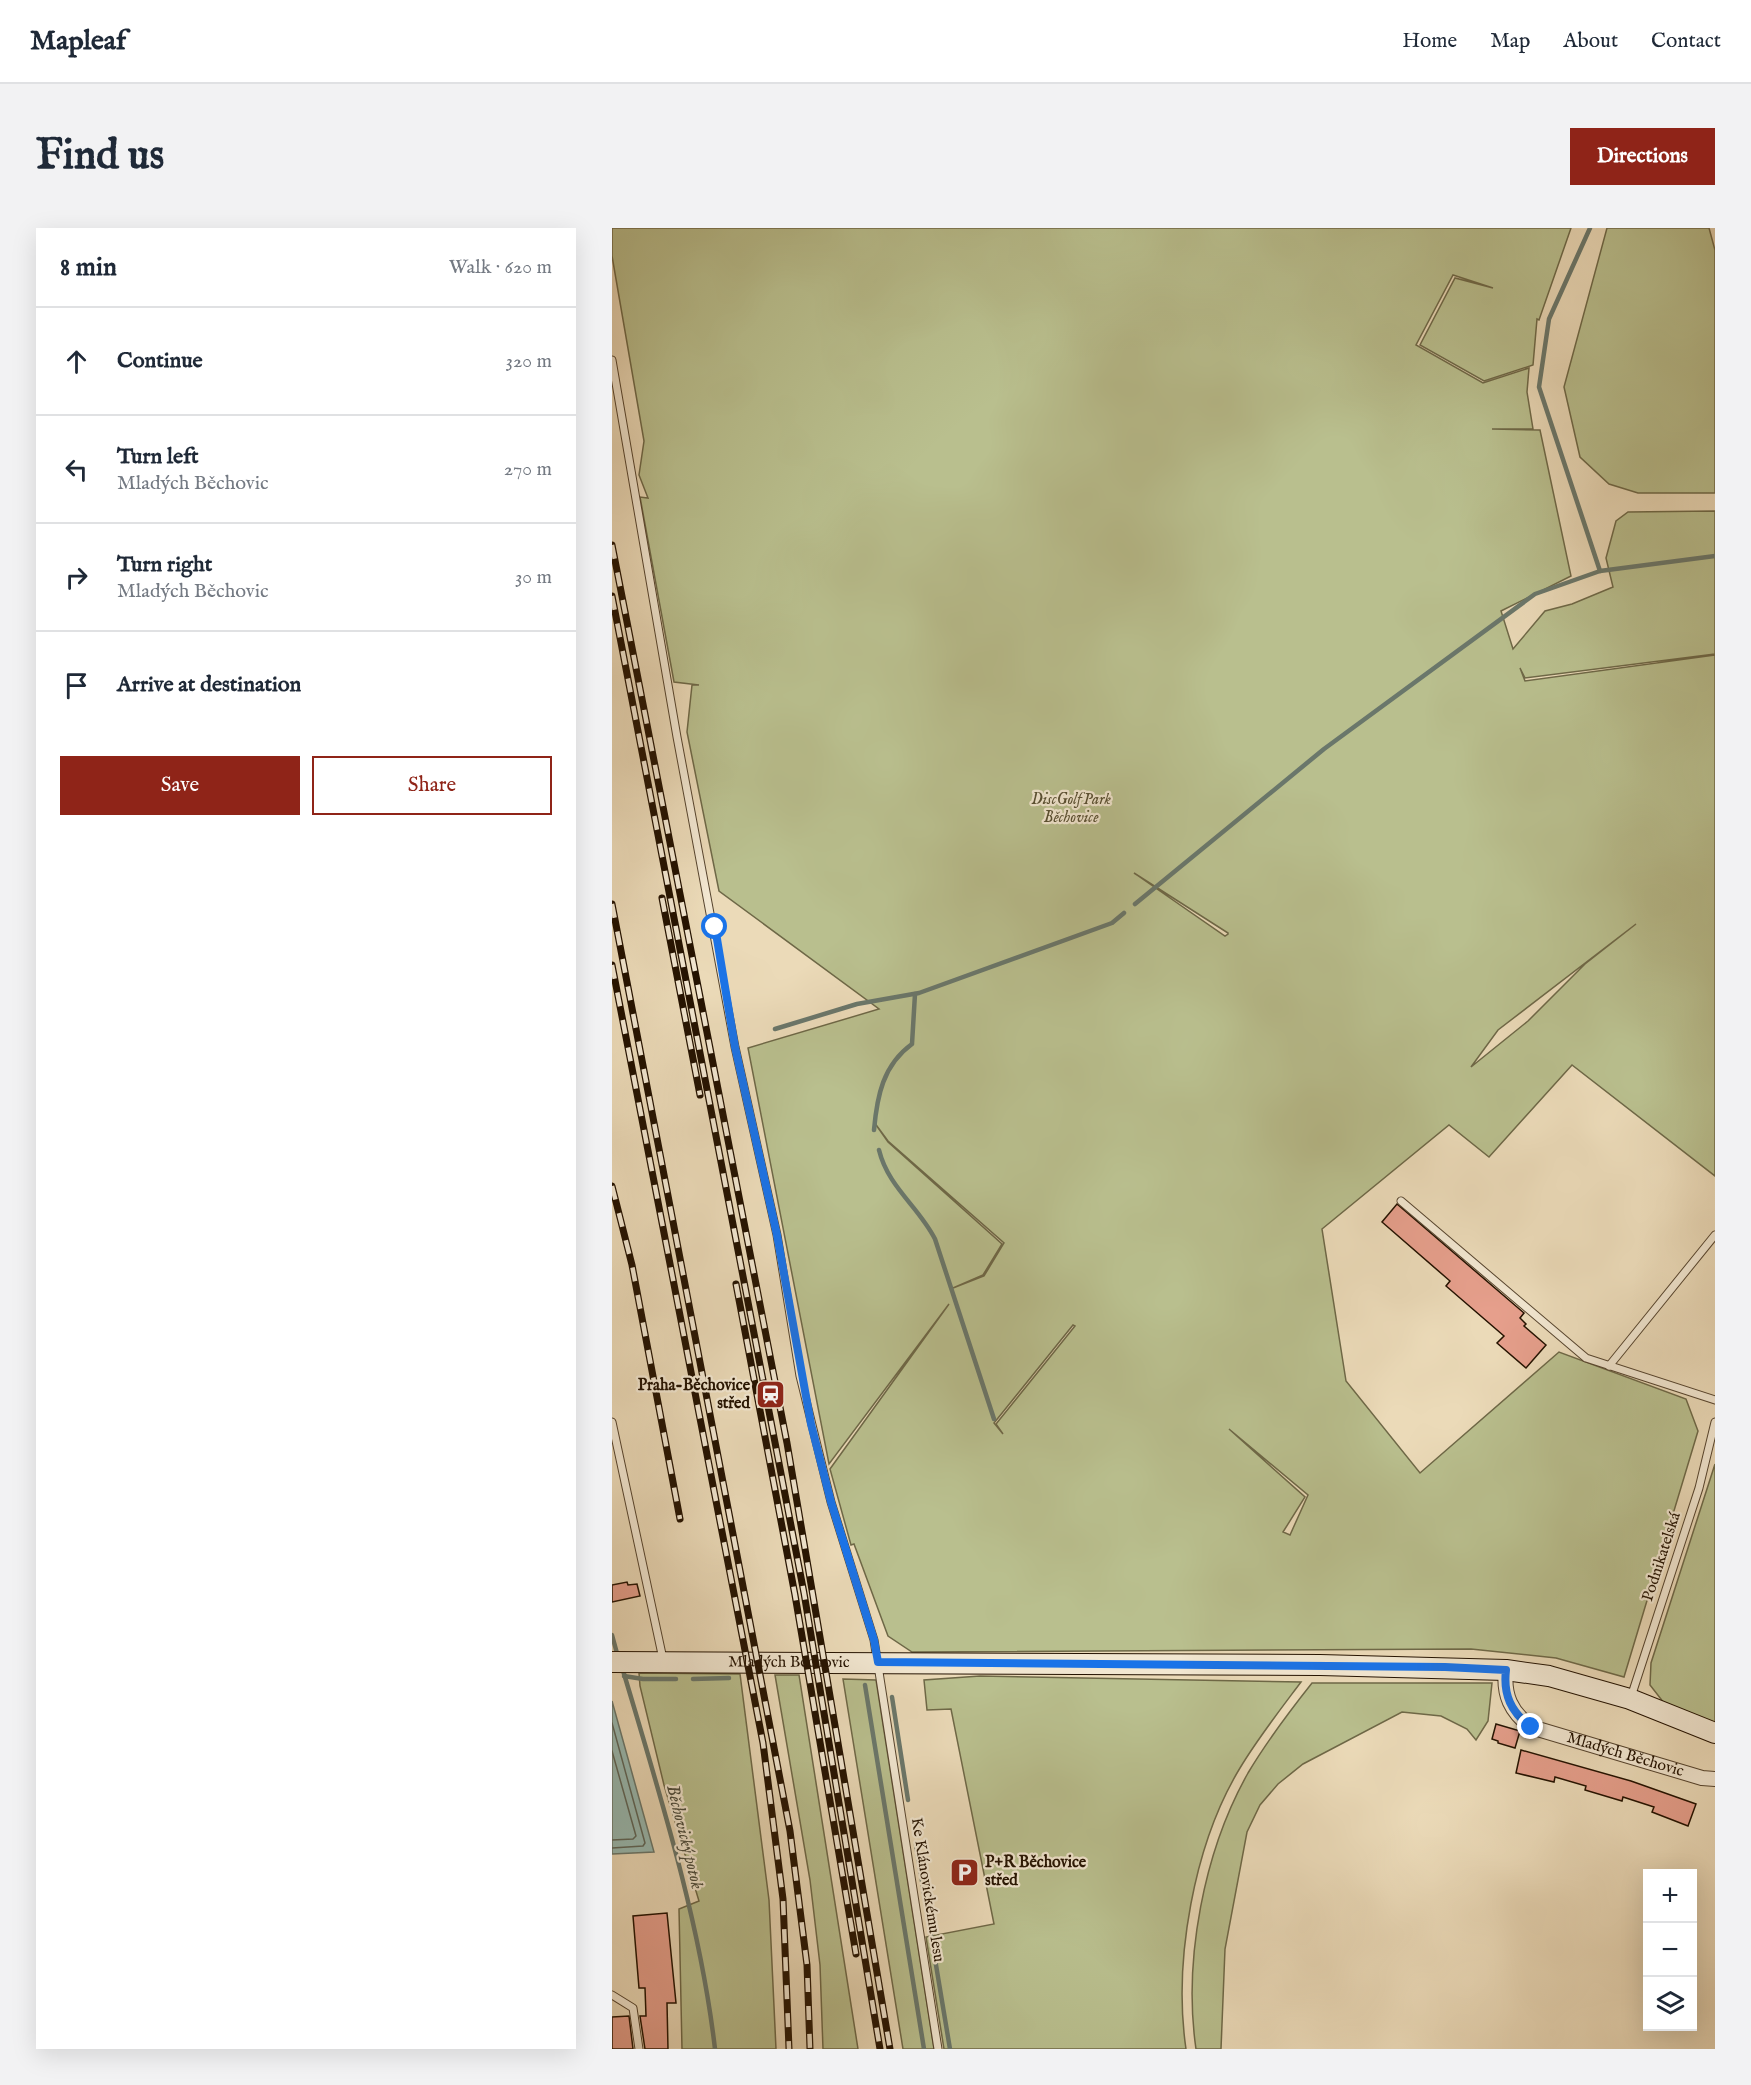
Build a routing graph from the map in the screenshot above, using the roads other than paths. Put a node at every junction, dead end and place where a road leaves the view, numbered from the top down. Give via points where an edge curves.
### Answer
1 (612, 360) edge
2 (1401, 1201) dead end
3 (1715, 1234) edge
4 (1609, 1366) junction
5 (1715, 1400) edge
6 (612, 1422) edge
7 (1715, 1422) edge
8 (612, 1662) edge
9 (664, 1662) junction
10 (878, 1662) junction
11 (1506, 1670) junction
12 (1630, 1699) junction
13 (1715, 1733) edge
14 (1715, 1779) edge
15 (612, 1995) edge
16 (639, 2049) edge
17 (938, 2049) edge

1 - 10 lane, Ke Klánovickému lesu via 677,737 735,1047 777,1235 800,1376 831,1502
2 - 4 lane via 1586,1358
3 - 4 lane
4 - 5 lane
6 - 9 lane
7 - 12 lane, Podnikatelská via 1699,1488
8 - 9 street, Mladých Běchovic
9 - 10 street, Mladých Běchovic
10 - 11 street, Mladých Běchovic
10 - 17 lane, Ke Klánovickému lesu
11 - 12 street, Mladých Běchovic via 1548,1676
11 - 14 street, Mladých Běchovic via 1504,1684 1509,1705 1531,1727
12 - 13 street, Mladých Běchovic
15 - 16 lane via 633,2008

